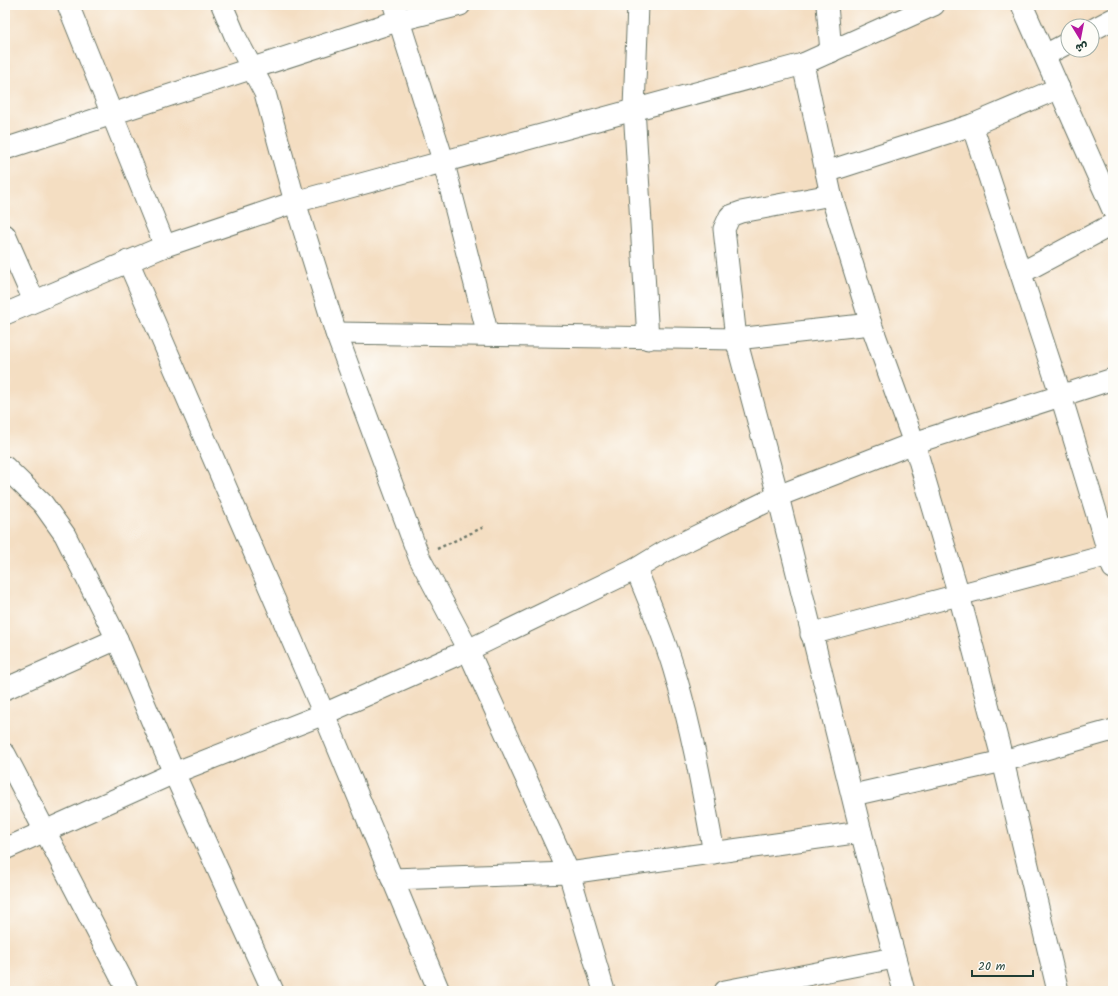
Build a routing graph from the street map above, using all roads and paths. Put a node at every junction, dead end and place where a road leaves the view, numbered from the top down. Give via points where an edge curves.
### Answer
1 (68, 5) edge
2 (222, 5) edge
3 (460, 5) edge
4 (638, 5) edge
5 (827, 5) edge
6 (934, 5) edge
7 (1022, 5) edge
8 (397, 12) edge
9 (1113, 19) edge
10 (1100, 26) edge
11 (1060, 47) edge
12 (830, 52) junction
13 (1045, 55) junction
14 (803, 64) junction
15 (253, 69) junction
16 (1059, 88) junction
17 (634, 108) junction
18 (112, 114) junction
19 (972, 125) junction
20 (5, 149) edge
21 (443, 160) junction
22 (826, 172) junction
23 (831, 195) junction
24 (295, 202) junction
25 (1113, 210) edge
26 (1113, 224) edge
27 (5, 235) edge
28 (165, 246) junction
29 (128, 261) junction
30 (1021, 273) junction
31 (34, 301) junction
32 (5, 314) edge
33 (871, 324) junction
34 (336, 333) junction
35 (488, 335) junction
36 (648, 339) junction
37 (736, 339) junction
38 (1113, 378) edge
39 (1061, 396) junction
40 (914, 443) junction
41 (5, 467) edge
42 (778, 496) junction
43 (484, 527) dead end
44 (419, 557) junction
45 (1112, 559) edge
46 (636, 569) junction
47 (959, 595) junction
48 (811, 634) junction
49 (117, 639) junction
50 (468, 650) junction
51 (5, 689) edge
52 (324, 714) junction
53 (1113, 730) edge
54 (5, 754) edge
55 (1003, 761) junction
56 (174, 773) junction
57 (853, 795) junction
58 (44, 831) junction
59 (861, 832) junction
60 (5, 849) edge
61 (714, 853) junction
62 (569, 873) junction
63 (392, 879) junction
64 (894, 958) junction
65 (128, 991) edge
66 (273, 991) edge
67 (439, 991) edge
68 (604, 991) edge
69 (725, 991) edge
70 (904, 991) edge
71 (1058, 991) edge

1 - 18 street
2 - 15 street
3 - 8 street
4 - 17 street
5 - 12 street
6 - 12 street
7 - 13 street
8 - 15 street
8 - 21 street
9 - 10 street
11 - 13 street
12 - 14 street
13 - 16 street
14 - 17 street
14 - 22 street
15 - 18 street
15 - 24 street via 273,115
16 - 19 street
16 - 25 street
17 - 21 street
17 - 36 street
18 - 20 street
18 - 28 street
19 - 22 street
19 - 30 street
21 - 24 street
21 - 35 street
22 - 23 street
23 - 33 street
23 - 37 street via 730,216 724,229
24 - 28 street
24 - 34 street
26 - 30 street
27 - 31 street
28 - 29 street
29 - 31 street
29 - 52 street
30 - 39 street
31 - 32 street
33 - 37 street
33 - 40 street
34 - 35 street
34 - 44 street
35 - 36 street
36 - 37 street
37 - 42 street
38 - 39 street
39 - 40 street
39 - 45 street
40 - 42 street
40 - 47 street
41 - 49 street via 44,504 65,535
42 - 46 street via 664,552
42 - 48 street
43 - 44 path
44 - 50 street
45 - 47 street
46 - 50 street
46 - 61 street via 676,676 691,734
47 - 48 street
47 - 55 street
48 - 57 street
49 - 51 street
49 - 56 street
50 - 52 street
50 - 62 street
52 - 56 street
52 - 63 street
53 - 55 street
54 - 58 street
55 - 57 street
55 - 71 street
56 - 58 street
56 - 66 street
57 - 59 street
58 - 60 street
58 - 65 street
59 - 61 street
59 - 64 street
61 - 62 street
62 - 63 street
62 - 68 street
63 - 67 street
64 - 69 street
64 - 70 street

